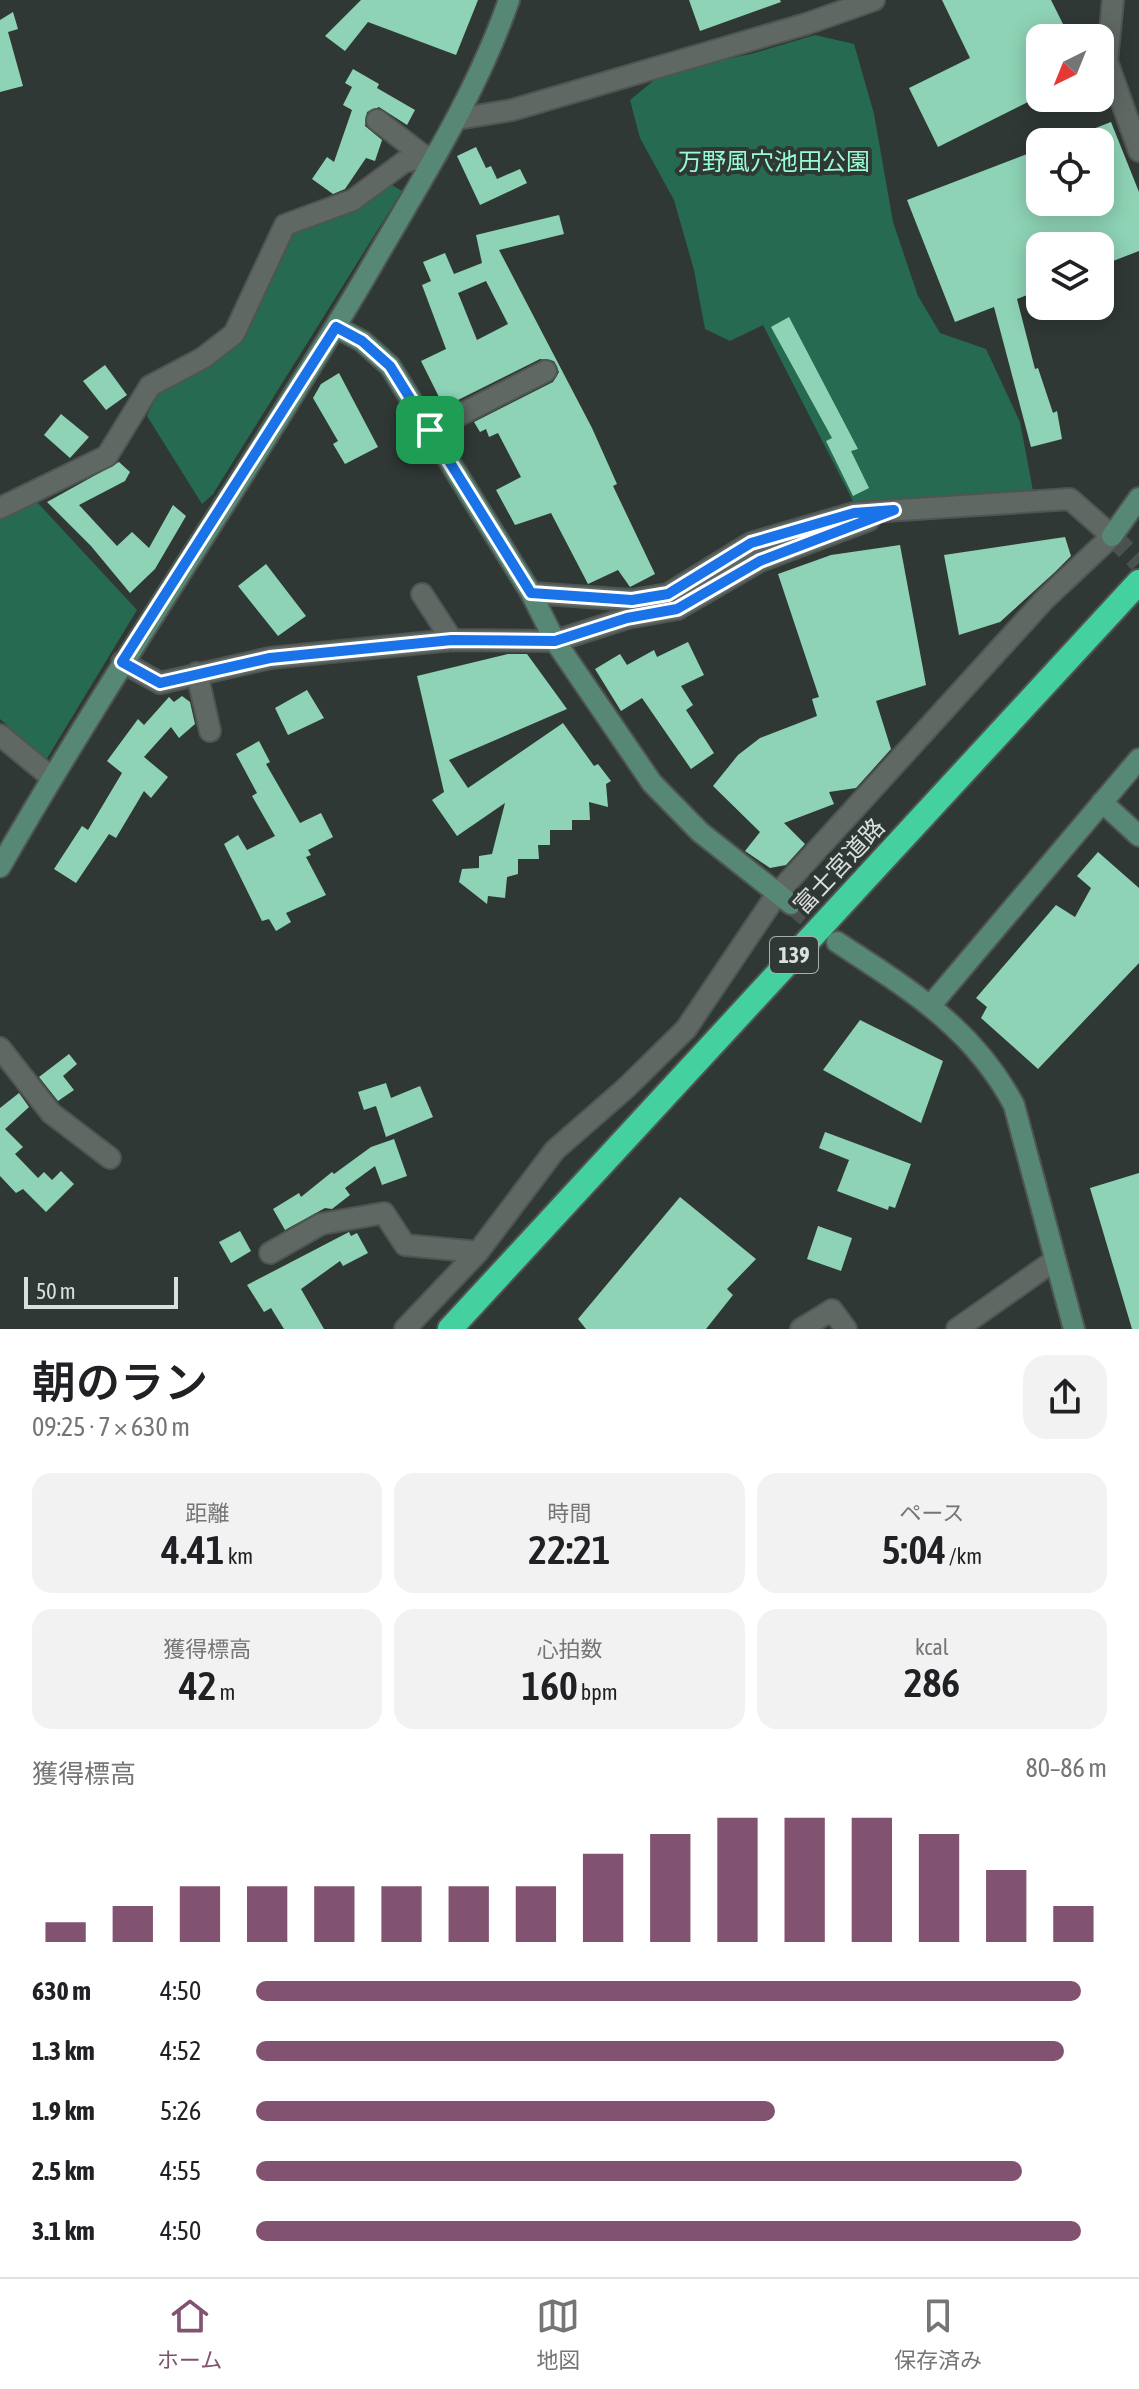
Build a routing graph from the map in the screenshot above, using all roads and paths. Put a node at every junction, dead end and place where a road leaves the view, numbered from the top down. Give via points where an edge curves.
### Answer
1 (509, 0) edge
2 (874, 0) edge
3 (1113, 0) edge
4 (457, 119) junction
5 (377, 120) dead end
6 (1139, 151) edge
7 (431, 156) junction
8 (336, 327) junction
9 (546, 371) dead end
10 (430, 430) junction
11 (1139, 498) edge
12 (0, 508) edge
13 (894, 510) junction
14 (1112, 536) junction
15 (1139, 582) edge
16 (531, 593) junction
17 (422, 594) dead end
18 (452, 640) junction
19 (555, 641) junction
20 (122, 662) junction
21 (197, 673) junction
22 (210, 731) dead end
23 (0, 735) edge
24 (1139, 759) edge
25 (51, 777) junction
26 (1102, 802) junction
27 (1139, 836) edge
28 (0, 867) edge
29 (784, 899) junction
30 (837, 942) tunnel mouth
31 (931, 1005) junction
32 (0, 1048) edge
33 (110, 1158) dead end
34 (478, 1252) junction
35 (270, 1253) dead end
36 (1055, 1260) junction
37 (405, 1329) edge
38 (450, 1329) edge
39 (801, 1329) edge
40 (846, 1329) edge
41 (957, 1329) edge
42 (1074, 1329) edge

1 - 4 street
2 - 4 street via 512,110
3 - 6 street via 1107,61
4 - 7 street
5 - 7 street
7 - 8 street
7 - 12 street via 404,162 353,200 285,225 234,334 203,358 150,386 107,456
8 - 10 street via 390,366
8 - 20 street
9 - 10 street
10 - 16 street
11 - 14 street
13 - 14 street via 1070,499
13 - 16 street via 854,513 751,543 668,594 632,600
13 - 19 street via 760,561 677,609
14 - 29 street via 1045,599
15 - 38 highway, 富士宮道路 / 139
16 - 19 street
17 - 18 street
18 - 19 street
18 - 21 street via 270,658
19 - 29 street via 652,783 700,832
20 - 21 street via 160,683
20 - 25 street
21 - 22 street
23 - 25 street
24 - 26 street
25 - 28 street
26 - 27 street
26 - 31 street
29 - 34 street via 686,1029 555,1150
30 - 31 street
31 - 36 street via 973,1043 1014,1105
32 - 33 street via 51,1113
34 - 35 street via 405,1245 384,1213 321,1224
34 - 37 street
36 - 41 street
36 - 42 street
39 - 40 street via 832,1310

